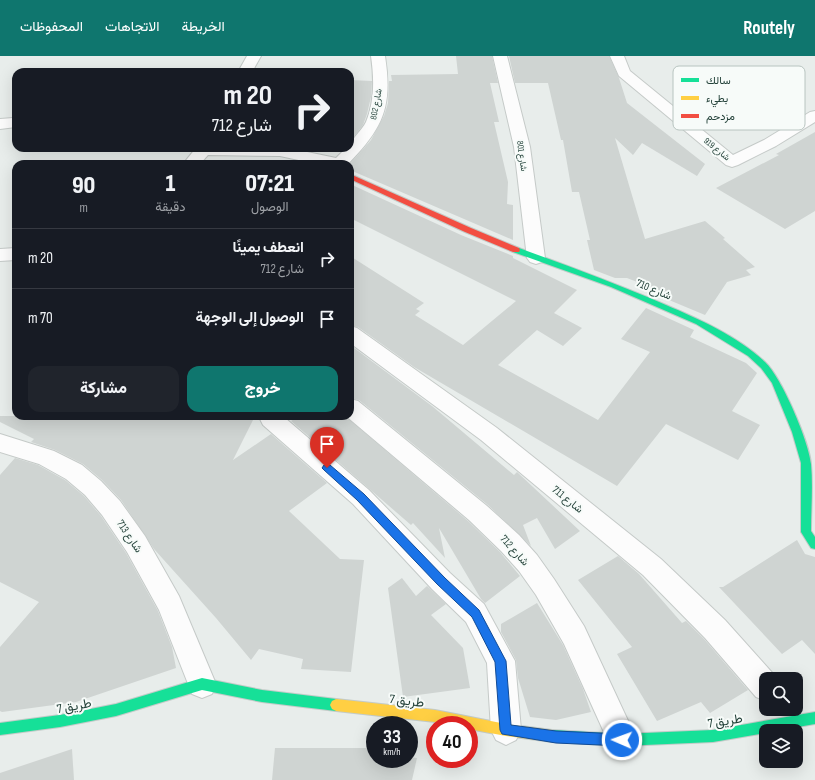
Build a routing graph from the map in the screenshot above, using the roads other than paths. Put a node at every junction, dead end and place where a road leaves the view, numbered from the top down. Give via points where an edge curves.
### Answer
1 (254, 56) edge
2 (378, 56) edge
3 (500, 56) edge
4 (617, 56) edge
5 (247, 68) edge
6 (673, 113) edge
7 (815, 115) edge
8 (805, 121) edge
9 (693, 130) edge
10 (791, 130) edge
11 (354, 148) edge
12 (201, 152) edge
13 (285, 152) edge
14 (350, 152) edge
15 (194, 160) edge
16 (321, 160) edge
17 (343, 160) edge
18 (354, 178) edge
19 (12, 254) edge
20 (0, 255) edge
21 (536, 258) junction
22 (354, 336) edge
23 (354, 410) edge
24 (272, 420) edge
25 (0, 444) edge
26 (815, 545) edge
27 (759, 679) edge
28 (202, 684) junction
29 (797, 716) edge
30 (0, 729) edge
31 (506, 730) junction
32 (622, 740) junction

1 - 5 street
2 - 11 street, شارع 802 via 380,81 375,117
3 - 21 street, شارع 801 via 522,147
4 - 6 street, شارع 919 via 624,73
7 - 8 street, شارع 919
9 - 10 street, شارع 919 via 732,162
12 - 15 street
13 - 16 street
14 - 17 street, شارع 802
18 - 21 street, شارع 710 via 438,218
19 - 20 street
21 - 26 street, شارع 710 via 614,286 699,322 751,354 764,366 783,397 806,462 806,532
22 - 27 street, شارع 711 via 489,434 652,567 715,629
23 - 32 street, شارع 712 via 478,513 528,563 574,635
24 - 31 street via 361,497 441,581 476,613 501,661
25 - 28 street, شارع 713 via 46,457 74,472 111,508 136,544 170,605
28 - 30 street, 7 طريق via 116,710
28 - 31 street, 7 طريق via 262,696 435,716
29 - 32 street, 7 طريق via 713,736
31 - 32 street, 7 طريق via 556,737

